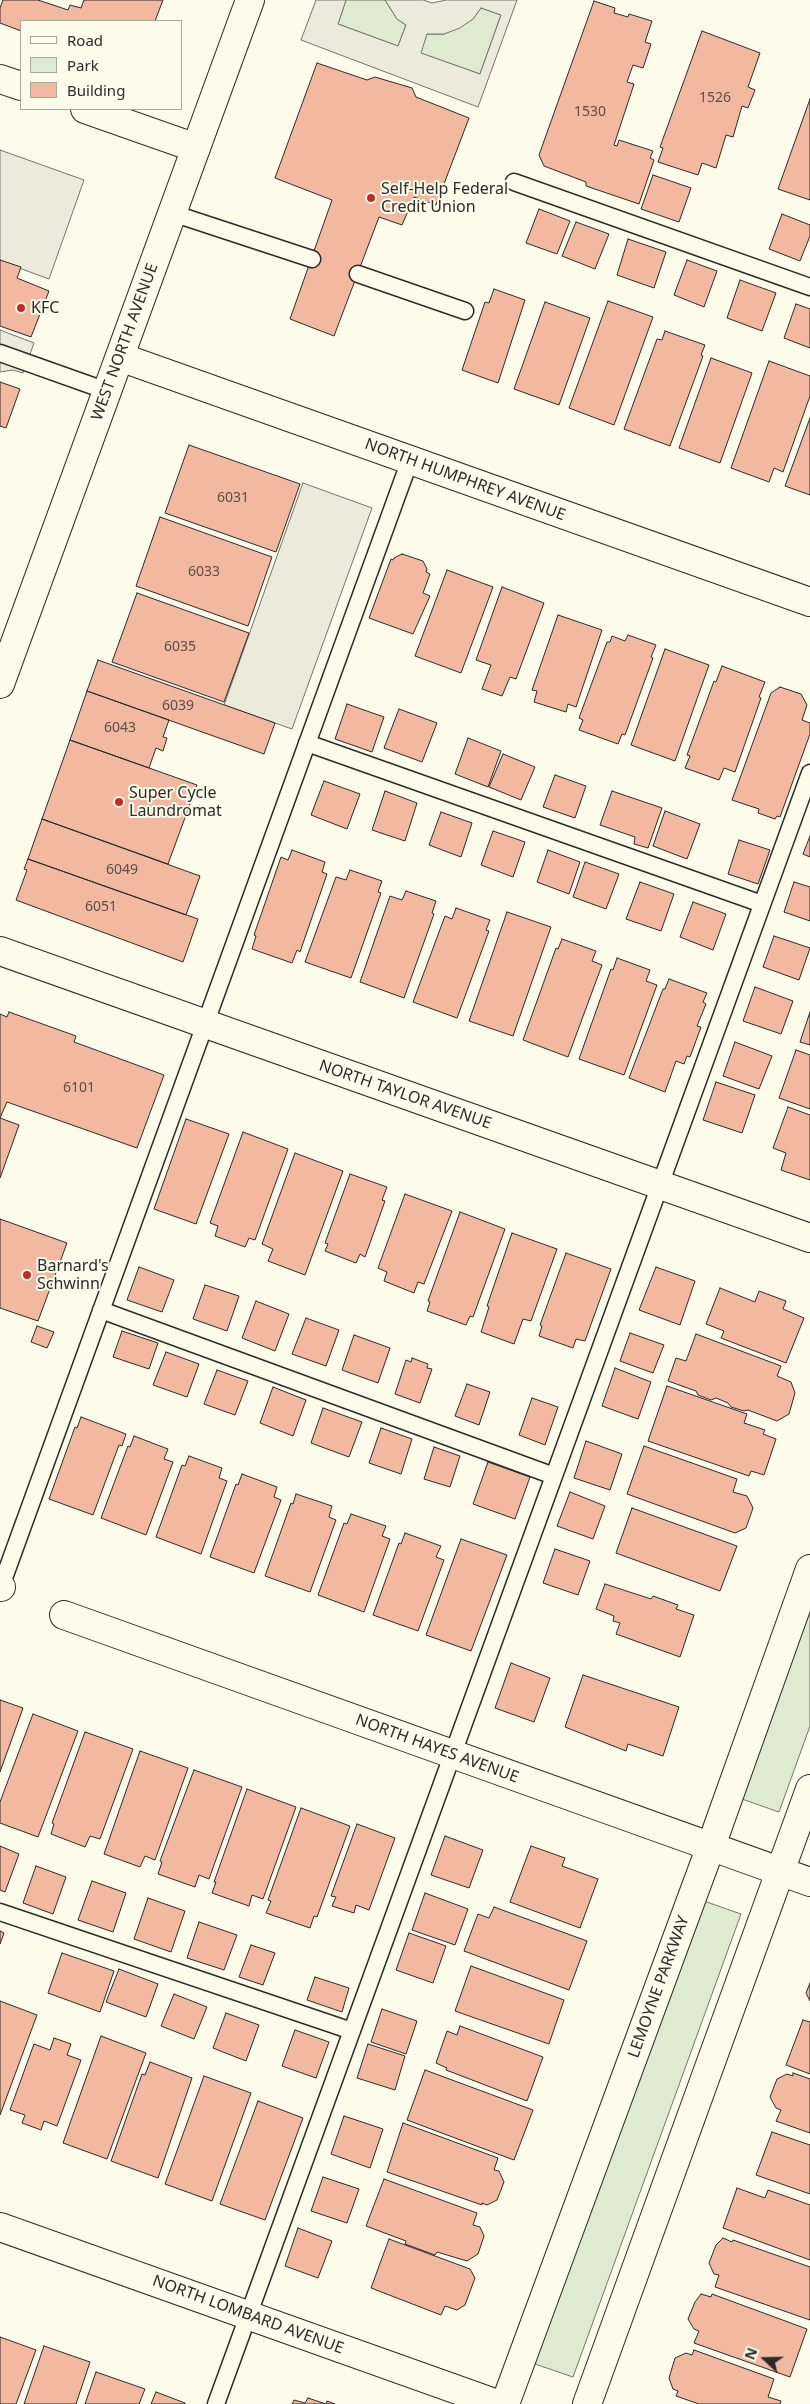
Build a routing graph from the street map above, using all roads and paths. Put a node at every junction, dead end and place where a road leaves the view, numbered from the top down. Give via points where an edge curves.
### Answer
1 (250, 0) edge
2 (0, 79) edge
3 (20, 86) edge
4 (88, 110) edge
5 (196, 148) junction
6 (514, 182) dead end
7 (172, 213) junction
8 (312, 259) dead end
9 (358, 274) dead end
10 (810, 287) edge
11 (465, 311) dead end
12 (0, 352) edge
13 (120, 357) junction
14 (107, 391) junction
15 (410, 460) junction
16 (810, 602) edge
17 (1, 676) edge
18 (307, 743) junction
19 (810, 773) edge
20 (762, 904) junction
21 (0, 952) edge
22 (205, 1024) junction
23 (660, 1185) junction
24 (810, 1238) edge
25 (101, 1310) junction
26 (554, 1476) junction
27 (810, 1569) edge
28 (0, 1588) edge
29 (64, 1615) dead end
30 (453, 1754) junction
31 (810, 1789) edge
32 (711, 1846) junction
33 (780, 1871) junction
34 (810, 1882) edge
35 (0, 1912) edge
36 (352, 2031) junction
37 (0, 2227) edge
38 (248, 2315) junction
39 (216, 2404) edge
40 (497, 2404) edge
41 (505, 2404) edge
42 (587, 2404) edge

1 - 5 street, WEST NORTH AVENUE
2 - 3 street
4 - 5 street
5 - 7 street, WEST NORTH AVENUE
6 - 10 lane
7 - 8 lane
7 - 13 street, WEST NORTH AVENUE
9 - 11 lane
12 - 14 lane
13 - 14 street, WEST NORTH AVENUE
13 - 15 street, NORTH HUMPHREY AVENUE
14 - 17 street, WEST NORTH AVENUE
15 - 16 street, NORTH HUMPHREY AVENUE
15 - 18 lane
18 - 20 lane
18 - 22 lane
19 - 20 lane
20 - 23 lane
21 - 22 street, NORTH TAYLOR AVENUE
22 - 23 street, NORTH TAYLOR AVENUE
22 - 25 lane
23 - 24 street, NORTH TAYLOR AVENUE
23 - 26 lane
25 - 26 lane
25 - 28 lane
26 - 30 lane
27 - 32 street, LEMOYNE PARKWAY
29 - 30 street, NORTH HAYES AVENUE
30 - 32 street, NORTH HAYES AVENUE
30 - 36 lane
31 - 33 street
32 - 33 street, NORTH HAYES AVENUE
32 - 41 street, LEMOYNE PARKWAY
33 - 34 street, NORTH HAYES AVENUE
33 - 42 street
35 - 36 lane
36 - 38 lane
37 - 38 street, NORTH LOMBARD AVENUE
38 - 39 lane
38 - 40 street, NORTH LOMBARD AVENUE

